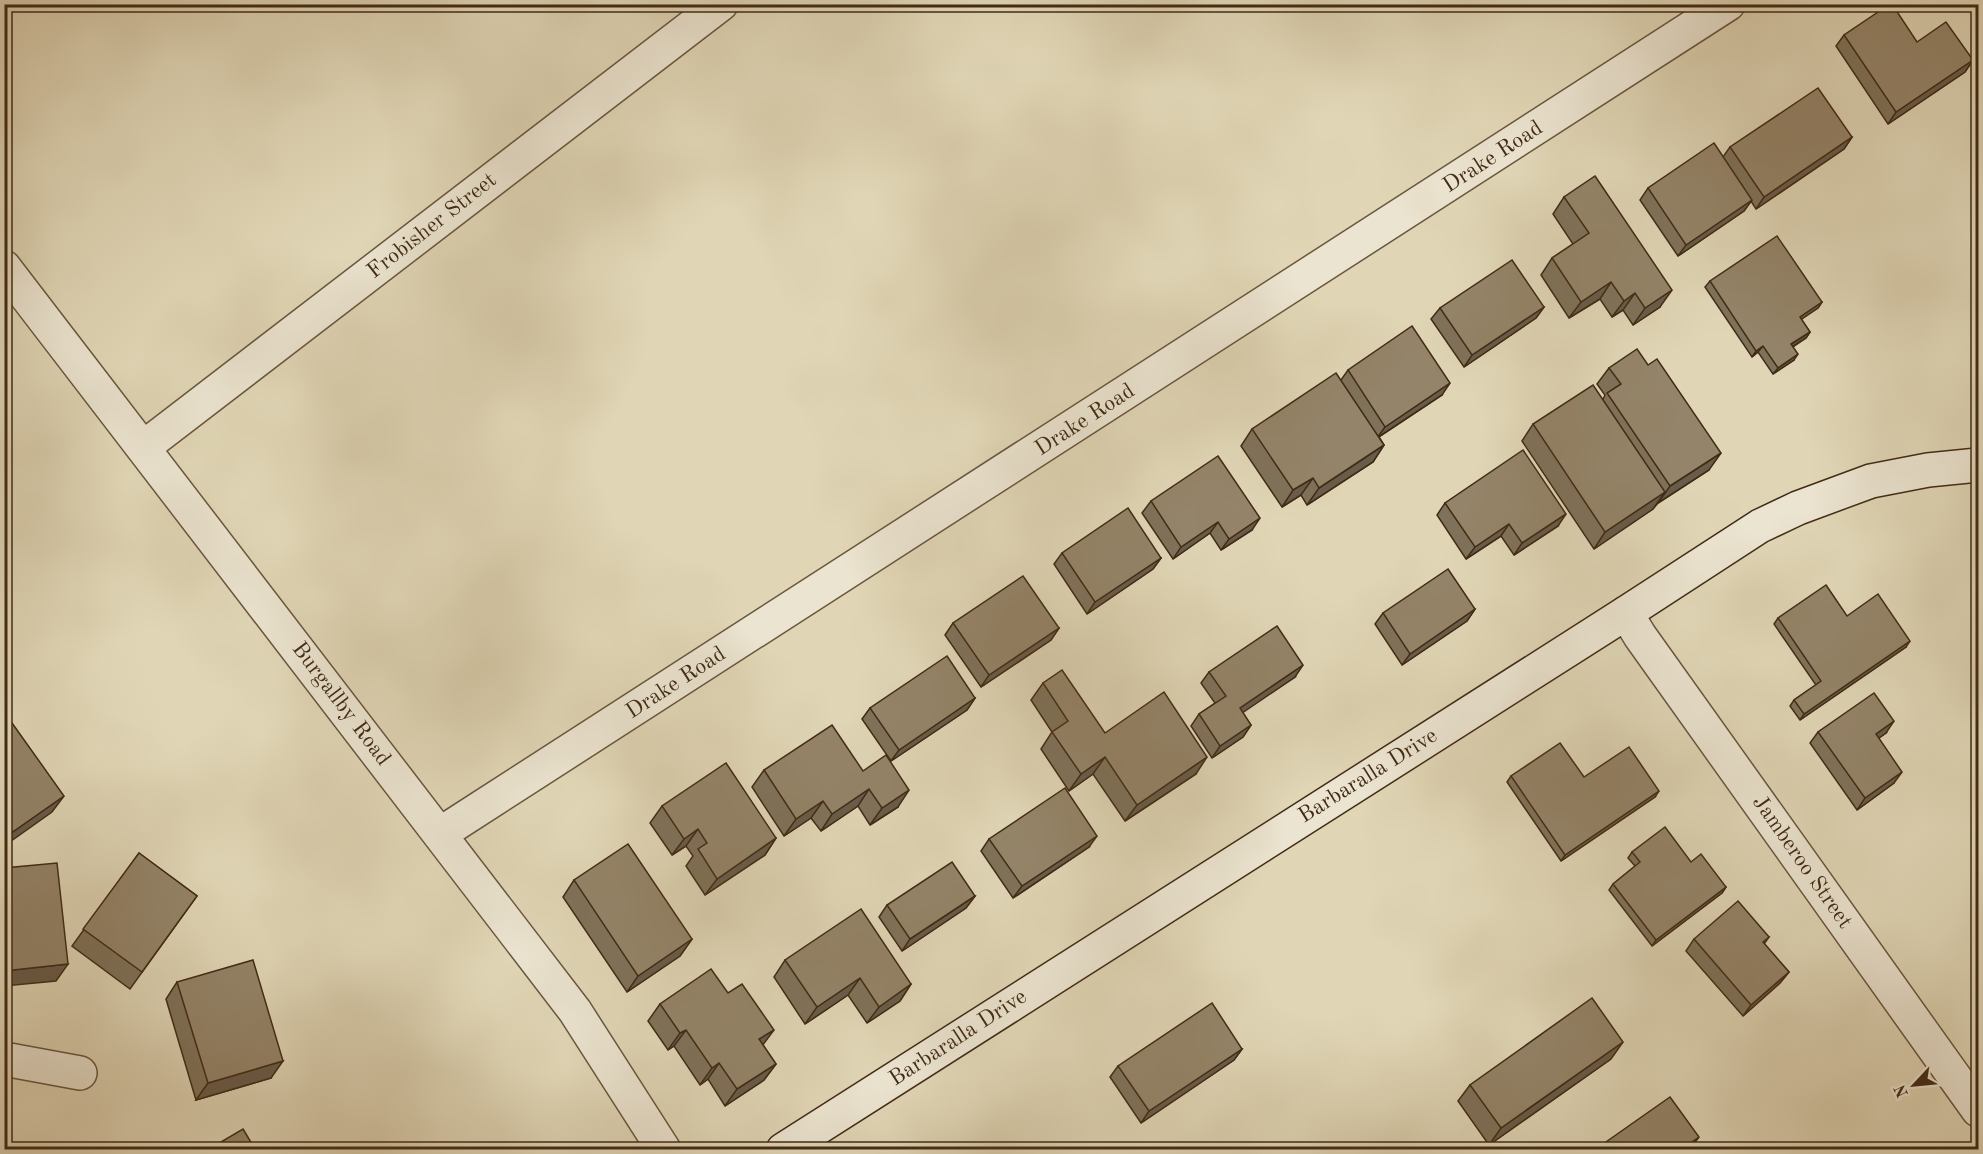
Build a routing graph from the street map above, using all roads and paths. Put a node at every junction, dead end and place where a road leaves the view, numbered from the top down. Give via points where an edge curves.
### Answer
1 (721, 4) edge
2 (1728, 4) edge
3 (4, 267) edge
4 (144, 447) junction
5 (1978, 465) edge
6 (1626, 613) junction
7 (440, 834) junction
8 (4, 1059) edge
9 (80, 1072) dead end
10 (1978, 1110) edge
11 (664, 1149) edge
12 (783, 1149) edge

1 - 4 street, Frobisher Street
2 - 7 street, Drake Road
3 - 4 street, Burgallby Road
4 - 7 street, Burgallby Road
5 - 6 street, Barbaralla Drive via 1871,481 1798,508 1760,526
6 - 10 street, Jamberoo Street
6 - 12 street, Barbaralla Drive
7 - 11 street, Burgallby Road via 575,1011
8 - 9 street

